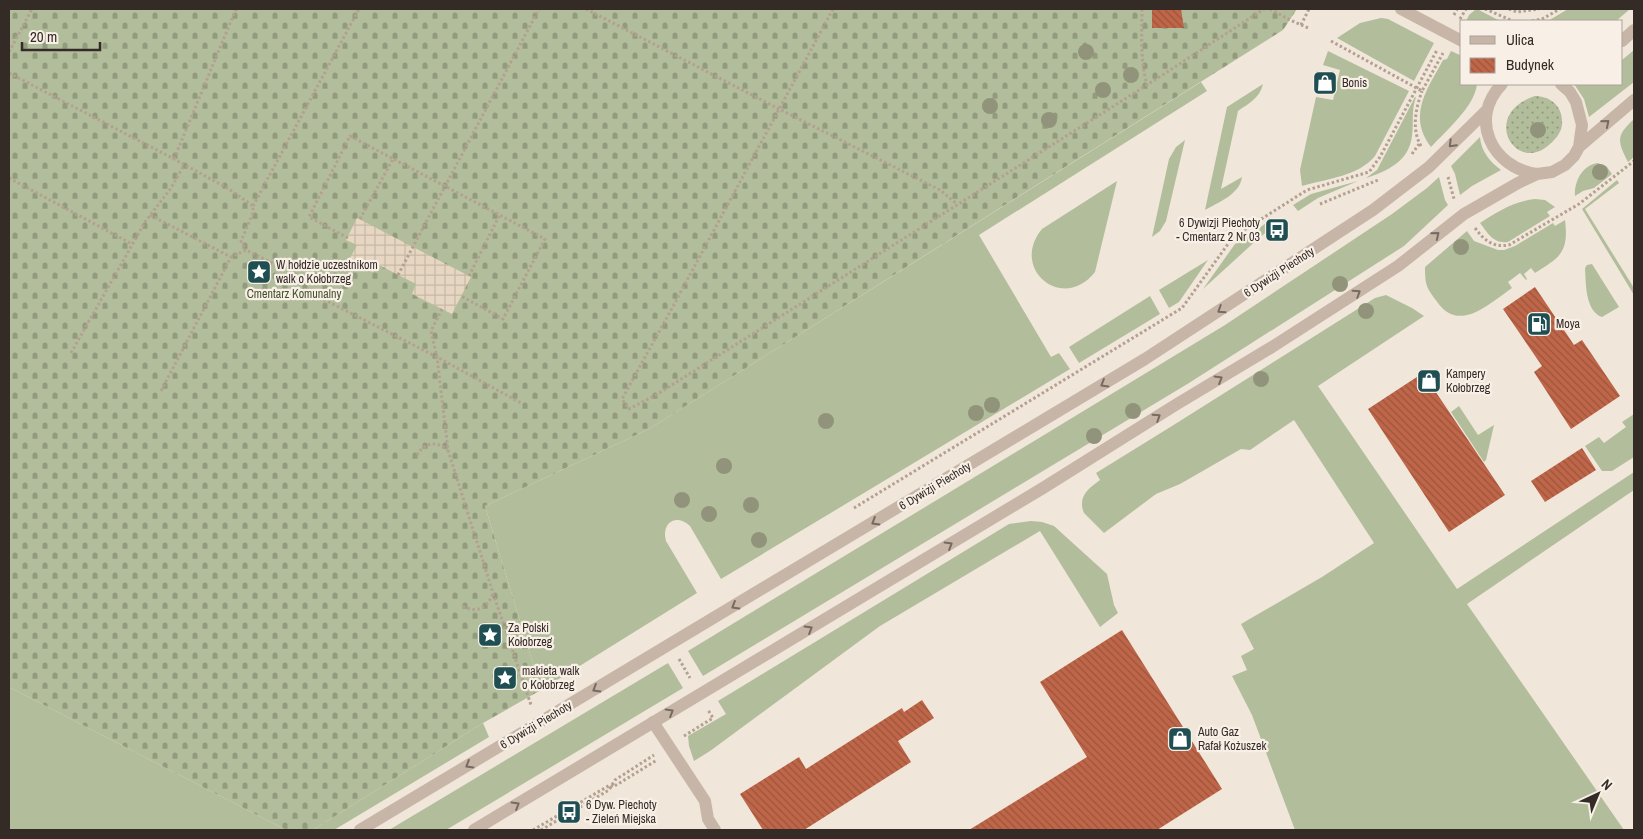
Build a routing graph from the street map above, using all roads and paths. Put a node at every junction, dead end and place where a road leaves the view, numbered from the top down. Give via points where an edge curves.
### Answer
1 (32, 9) edge
2 (236, 9) edge
3 (359, 9) edge
4 (539, 9) edge
5 (586, 9) edge
6 (833, 9) edge
7 (1142, 9) edge
8 (1264, 9) edge
9 (1270, 9) edge
10 (1309, 9) edge
11 (1400, 9) edge
12 (1466, 9) edge
13 (1485, 9) edge
14 (1509, 9) edge
15 (1539, 9) edge
16 (1560, 9) edge
17 (1510, 20) edge
18 (1535, 20) edge
19 (1458, 23) dead end
20 (1301, 25) junction
21 (1308, 28) dead end
22 (1634, 30) edge
23 (1623, 39) edge
24 (1460, 40) edge
25 (1331, 41) dead end
26 (1439, 45) dead end
27 (1446, 48) dead end
28 (9, 52) edge
29 (9, 73) edge
30 (1147, 85) junction
31 (1501, 85) edge
32 (1562, 85) edge
33 (1416, 88) junction
34 (1422, 91) junction
35 (1634, 100) edge
36 (779, 109) junction
37 (1487, 110) junction
38 (1419, 144) junction
39 (1579, 147) junction
40 (1426, 152) dead end
41 (1409, 157) dead end
42 (393, 159) junction
43 (174, 160) junction
44 (1634, 161) edge
45 (184, 165) junction
46 (1445, 172) dead end
47 (1537, 174) junction
48 (9, 178) edge
49 (1381, 179) dead end
50 (445, 186) junction
51 (1454, 200) dead end
52 (957, 204) junction
53 (1320, 204) dead end
54 (253, 206) junction
55 (150, 214) junction
56 (500, 216) junction
57 (360, 219) dead end
58 (1474, 227) dead end
59 (348, 238) dead end
60 (132, 244) junction
61 (246, 250) junction
62 (231, 257) junction
63 (280, 267) dead end
64 (398, 275) dead end
65 (469, 276) dead end
66 (461, 296) dead end
67 (319, 297) dead end
68 (442, 309) dead end
69 (71, 353) dead end
70 (437, 357) junction
71 (161, 391) dead end
72 (522, 403) dead end
73 (448, 450) junction
74 (417, 454) dead end
75 (853, 509) dead end
76 (492, 593) junction
77 (463, 606) dead end
78 (678, 657) dead end
79 (693, 682) dead end
80 (532, 705) dead end
81 (707, 707) dead end
82 (653, 722) junction
83 (689, 731) dead end
84 (652, 757) dead end
85 (656, 761) dead end
86 (612, 786) junction
87 (360, 830) edge
88 (474, 830) edge
89 (533, 830) edge
90 (541, 830) edge
91 (715, 830) edge

1 - 28 path
2 - 43 path
3 - 54 path
4 - 50 path
5 - 36 path
6 - 36 path
7 - 30 path
8 - 30 path
9 - 20 path
10 - 20 path
11 - 24 street
12 - 19 path
13 - 17 path
14 - 15 path via 1517,12
16 - 18 path
20 - 21 path
22 - 23 street
25 - 33 path
26 - 33 path
27 - 34 path
29 - 43 path
30 - 52 path
31 - 37 street, 6 Dywizji Piechoty
32 - 39 street via 1570,92 1580,113 1582,136
33 - 34 path
33 - 75 path via 1369,172 1307,190 1233,237 1182,308
34 - 38 path via 1415,120
39 -> 35 street
36 - 52 path via 940,190
36 - 52 path via 622,398 630,409
37 - 47 street, 6 Dywizji Piechoty via 1488,136 1500,157 1516,169
37 -> 87 street, 6 Dywizji Piechoty via 1429,167 1373,210 1154,353
38 - 40 path
38 - 41 path
39 - 47 street via 1564,165 1552,172
42 - 50 path
42 - 57 path
42 - 59 path via 350,136 309,217
43 - 45 path
44 - 58 path via 1579,204 1509,245 1485,240
45 - 54 path
45 - 55 path
46 - 51 path
82 -> 47 street via 1272,347 1398,266 1464,214
48 - 60 path
49 - 53 path
50 - 56 path
50 - 64 path
54 - 61 path via 241,241
55 - 60 path
55 - 62 path
56 - 65 path
56 - 66 path via 545,239 503,319
60 - 69 path
61 - 62 path
61 - 63 path
62 - 71 path
67 - 70 path
68 - 70 path via 431,331
70 - 72 path
70 - 73 path
73 - 74 path via 431,444
73 - 76 path
76 - 77 path via 484,607 473,610
76 - 80 path
78 - 79 path
81 - 83 path via 713,718
88 -> 82 street
82 - 91 street via 705,801 708,819
84 - 86 path via 615,780
85 - 86 path
86 - 89 path
86 - 90 path

